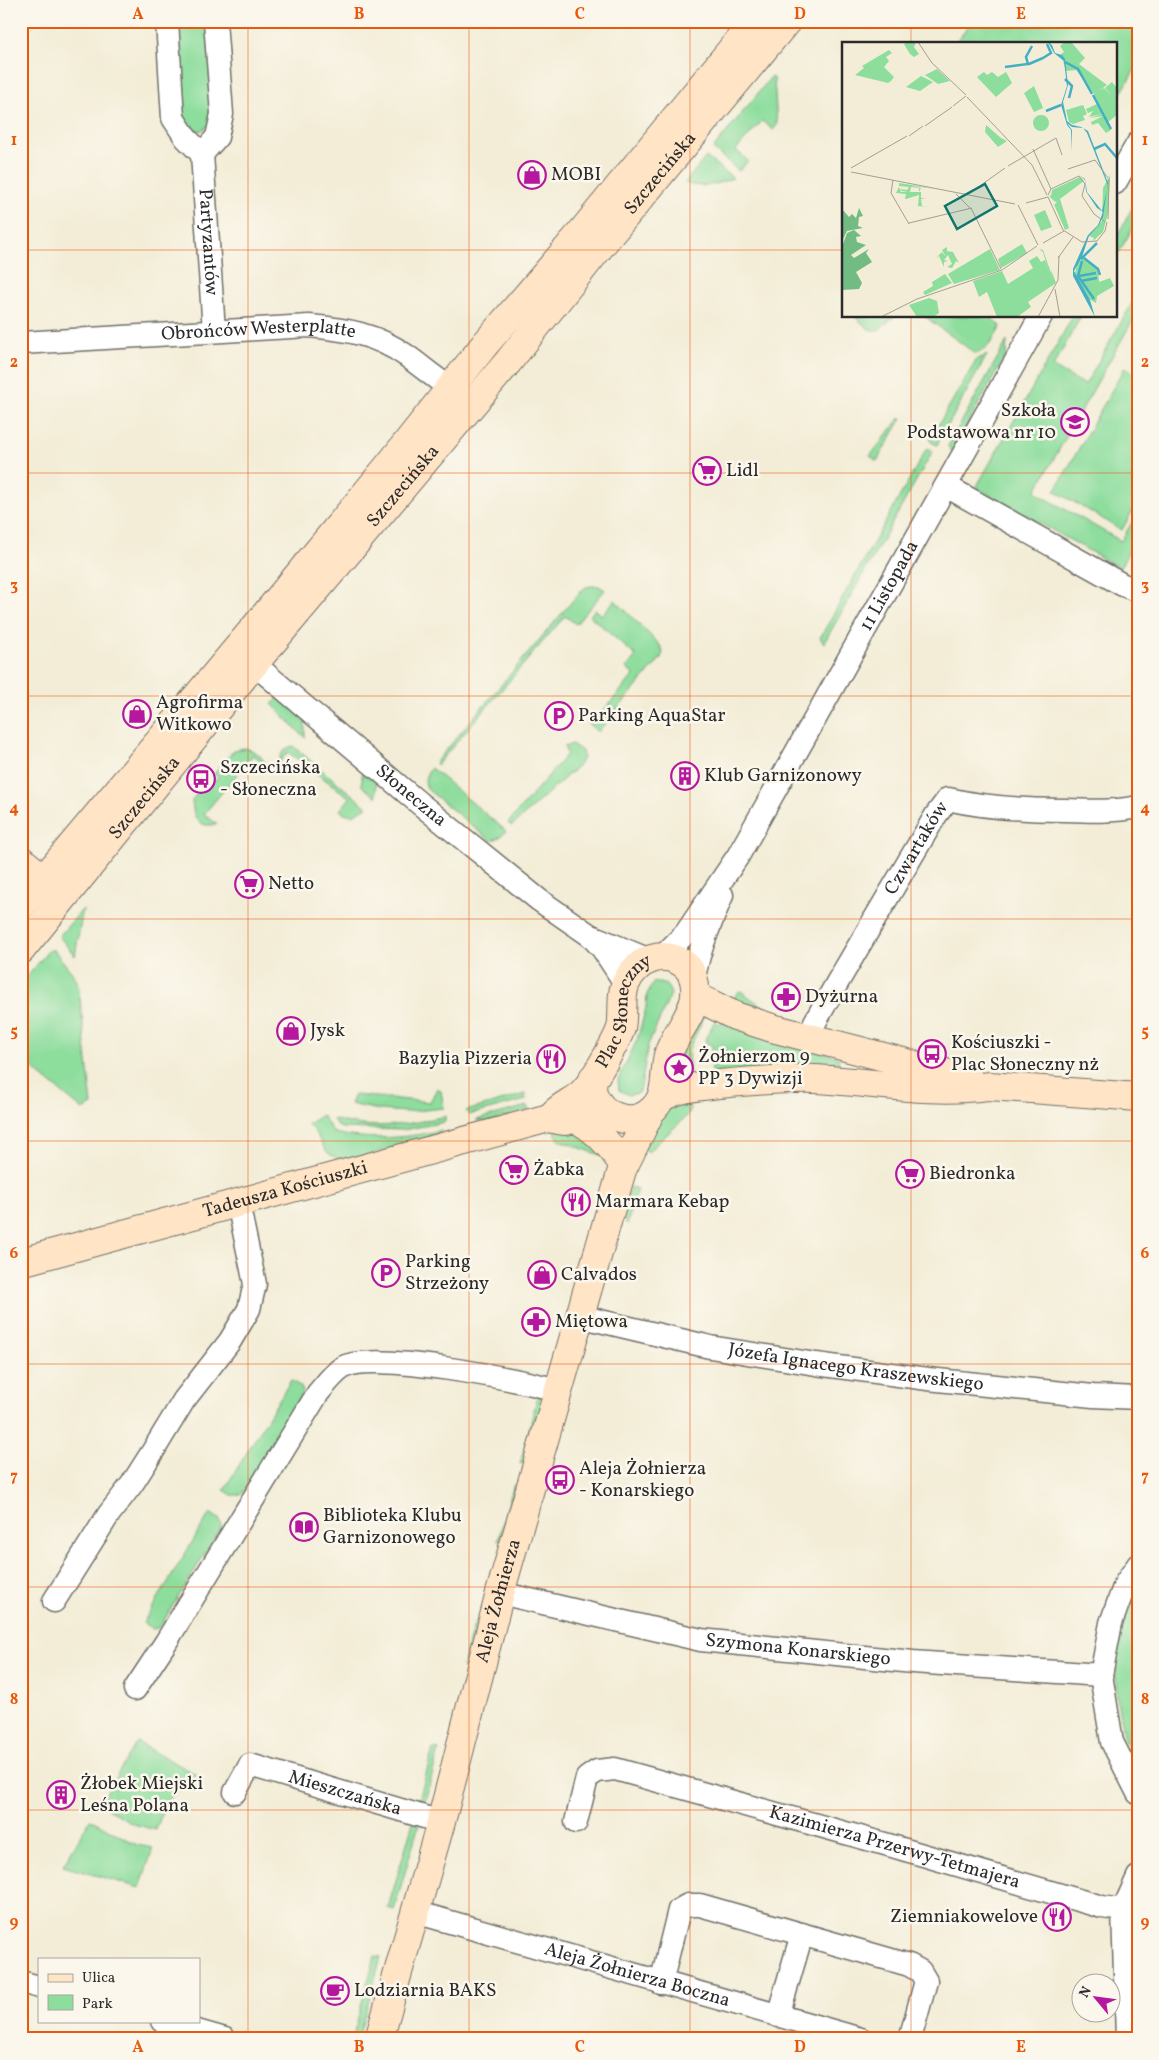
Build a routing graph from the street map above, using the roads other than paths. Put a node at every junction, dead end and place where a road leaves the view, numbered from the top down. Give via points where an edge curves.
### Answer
1 (166, 21) edge
2 (215, 21) edge
3 (787, 21) edge
4 (745, 25) edge
5 (1138, 143) edge
6 (202, 154) junction
7 (1116, 182) edge
8 (1040, 318) edge
9 (214, 331) junction
10 (21, 343) edge
11 (450, 388) junction
12 (476, 398) junction
13 (946, 486) junction
14 (1138, 591) edge
15 (245, 657) junction
16 (1138, 807) edge
17 (738, 856) junction
18 (21, 860) edge
19 (44, 879) junction
20 (21, 906) edge
21 (21, 911) edge
22 (48, 918) junction
23 (591, 936) junction
24 (21, 950) edge
25 (655, 958) junction
26 (625, 983) junction
27 (694, 988) junction
28 (810, 1039) junction
29 (593, 1078) junction
30 (989, 1086) junction
31 (1138, 1097) edge
32 (656, 1104) junction
33 (611, 1115) junction
34 (550, 1118) junction
35 (577, 1119) junction
36 (622, 1163) junction
37 (238, 1203) junction
38 (21, 1262) edge
39 (579, 1316) junction
40 (558, 1390) junction
41 (1138, 1398) edge
42 (1138, 1565) edge
43 (500, 1593) junction
44 (54, 1601) dead end
45 (1101, 1675) junction
46 (135, 1689) dead end
47 (235, 1792) dead end
48 (1138, 1793) edge
49 (441, 1822) junction
50 (576, 1822) dead end
51 (1138, 1877) edge
52 (1123, 1910) junction
53 (415, 1912) junction
54 (802, 1934) junction
55 (21, 1982) edge
56 (661, 1983) junction
57 (38, 1987) edge
58 (778, 2016) junction
59 (166, 2022) edge
60 (225, 2039) edge
61 (379, 2039) edge
62 (861, 2039) edge
63 (910, 2039) edge
64 (1127, 2039) edge

1 - 6 street via 173,118
2 - 6 street via 222,114 217,137
3 - 12 street, Szczecińska
4 - 11 street, Szczecińska
5 - 7 street
6 - 9 street, Partyzantów
8 - 13 street, 11 Listopada
9 - 10 street, Obrońców Westerplatte
9 - 11 street, Obrońców Westerplatte via 309,326 359,332 386,343
11 - 12 street, Obrońców Westerplatte via 462,396
11 - 15 street, Szczecińska
12 - 15 street, Szczecińska
13 - 14 street
13 - 17 street, 11 Listopada
15 - 19 street, Szczecińska
15 - 22 street, Szczecińska
15 - 23 street, Słoneczna via 532,894
16 - 28 street, Czwartaków via 1116,811 1034,810 974,805 948,799 837,983 815,1022
17 - 25 street, 11 Listopada via 686,933
17 - 27 street, 11 Listopada via 702,945
18 - 19 street
19 - 20 street, Szczecińska
19 - 22 street via 50,901
21 - 22 street via 32,917
22 - 24 street, Szczecińska
23 - 25 street, Słoneczna
23 - 26 street, Słoneczna
25 - 26 street, Plac Słoneczny via 636,969
25 - 27 street, Plac Słoneczny via 675,960 686,966
26 - 29 street, Plac Słoneczny via 621,1028
27 - 28 street via 735,1016
27 - 32 street via 692,1007 670,1049 666,1083
28 - 30 street
29 - 33 street, Plac Słoneczny via 594,1096
29 - 34 street, Tadeusza Kościuszki via 586,1090 556,1110
30 - 31 street
30 - 32 street via 920,1088 814,1079 768,1079 670,1092
32 - 33 street via 640,1118 630,1120
32 - 36 street, Aleja Żołnierza via 627,1162
33 - 35 street, Tadeusza Kościuszki via 596,1113
33 - 36 street, Aleja Żołnierza via 619,1128
34 - 35 street, Tadeusza Kościuszki via 562,1121
34 - 37 street, Tadeusza Kościuszki
35 - 36 street via 594,1128
36 - 39 street, Aleja Żołnierza
37 - 38 street, Tadeusza Kościuszki
37 - 44 street via 255,1284 249,1309 230,1341 184,1400 143,1468 109,1514
39 - 40 street, Aleja Żołnierza
39 - 41 street, Józefa Ignacego Kraszewskiego via 710,1347 816,1364 928,1379
40 - 43 street, Aleja Żołnierza
40 - 46 street via 403,1363 359,1362 342,1367 318,1393
42 - 45 street via 1125,1584 1111,1623
43 - 45 street, Szymona Konarskiego via 701,1640 913,1662
43 - 49 street, Aleja Żołnierza
45 - 48 street via 1112,1742
47 - 49 street, Mieszczańska via 250,1765
49 - 53 street, Aleja Żołnierza
50 - 52 street, Kazimierza Przerwy-Tetmajera via 587,1778 597,1771 615,1769 1102,1907
51 - 52 street
52 - 64 street
53 - 56 street, Aleja Żołnierza Boczna
53 - 61 street, Aleja Żołnierza
54 - 56 street via 700,1905 688,1905 679,1910
54 - 58 street
54 - 63 street via 920,1971 926,1981
55 - 57 street
56 - 58 street, Aleja Żołnierza Boczna
58 - 62 street, Aleja Żołnierza Boczna
59 - 60 street

